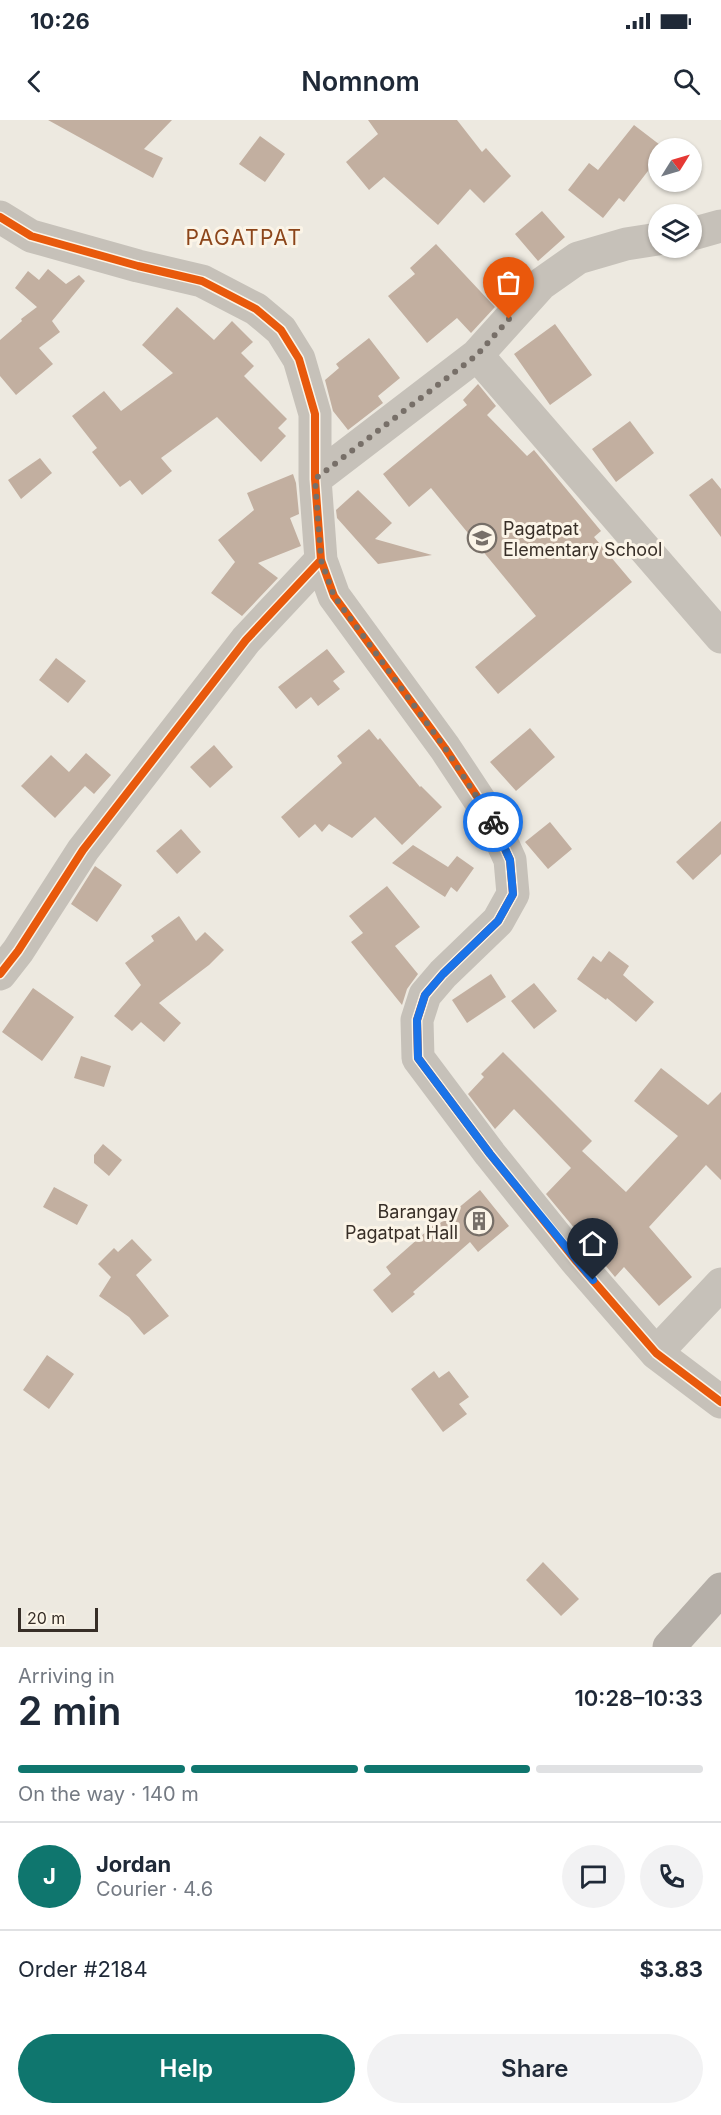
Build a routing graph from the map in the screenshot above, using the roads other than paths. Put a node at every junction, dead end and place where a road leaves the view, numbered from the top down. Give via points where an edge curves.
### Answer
1 (0, 217) edge
2 (721, 226) edge
3 (702, 231) edge
4 (648, 241) edge
5 (477, 355) junction
6 (315, 479) junction
7 (321, 560) junction
8 (721, 637) edge
9 (0, 974) edge
10 (721, 1284) edge
11 (656, 1353) junction
12 (721, 1402) edge
13 (721, 1590) edge
14 (669, 1647) edge

1 - 6 street via 32,236 202,281 256,309 281,330 299,358 315,414
2 - 3 street
4 - 5 street via 578,258 541,284
5 - 6 street
5 - 8 street
6 - 7 street
7 - 9 street via 246,640 83,850
7 - 11 street via 334,596 445,748 490,816 510,860 513,894 498,921 425,995 417,1020 418,1058 497,1163
10 - 11 street
11 - 12 street
13 - 14 main road

